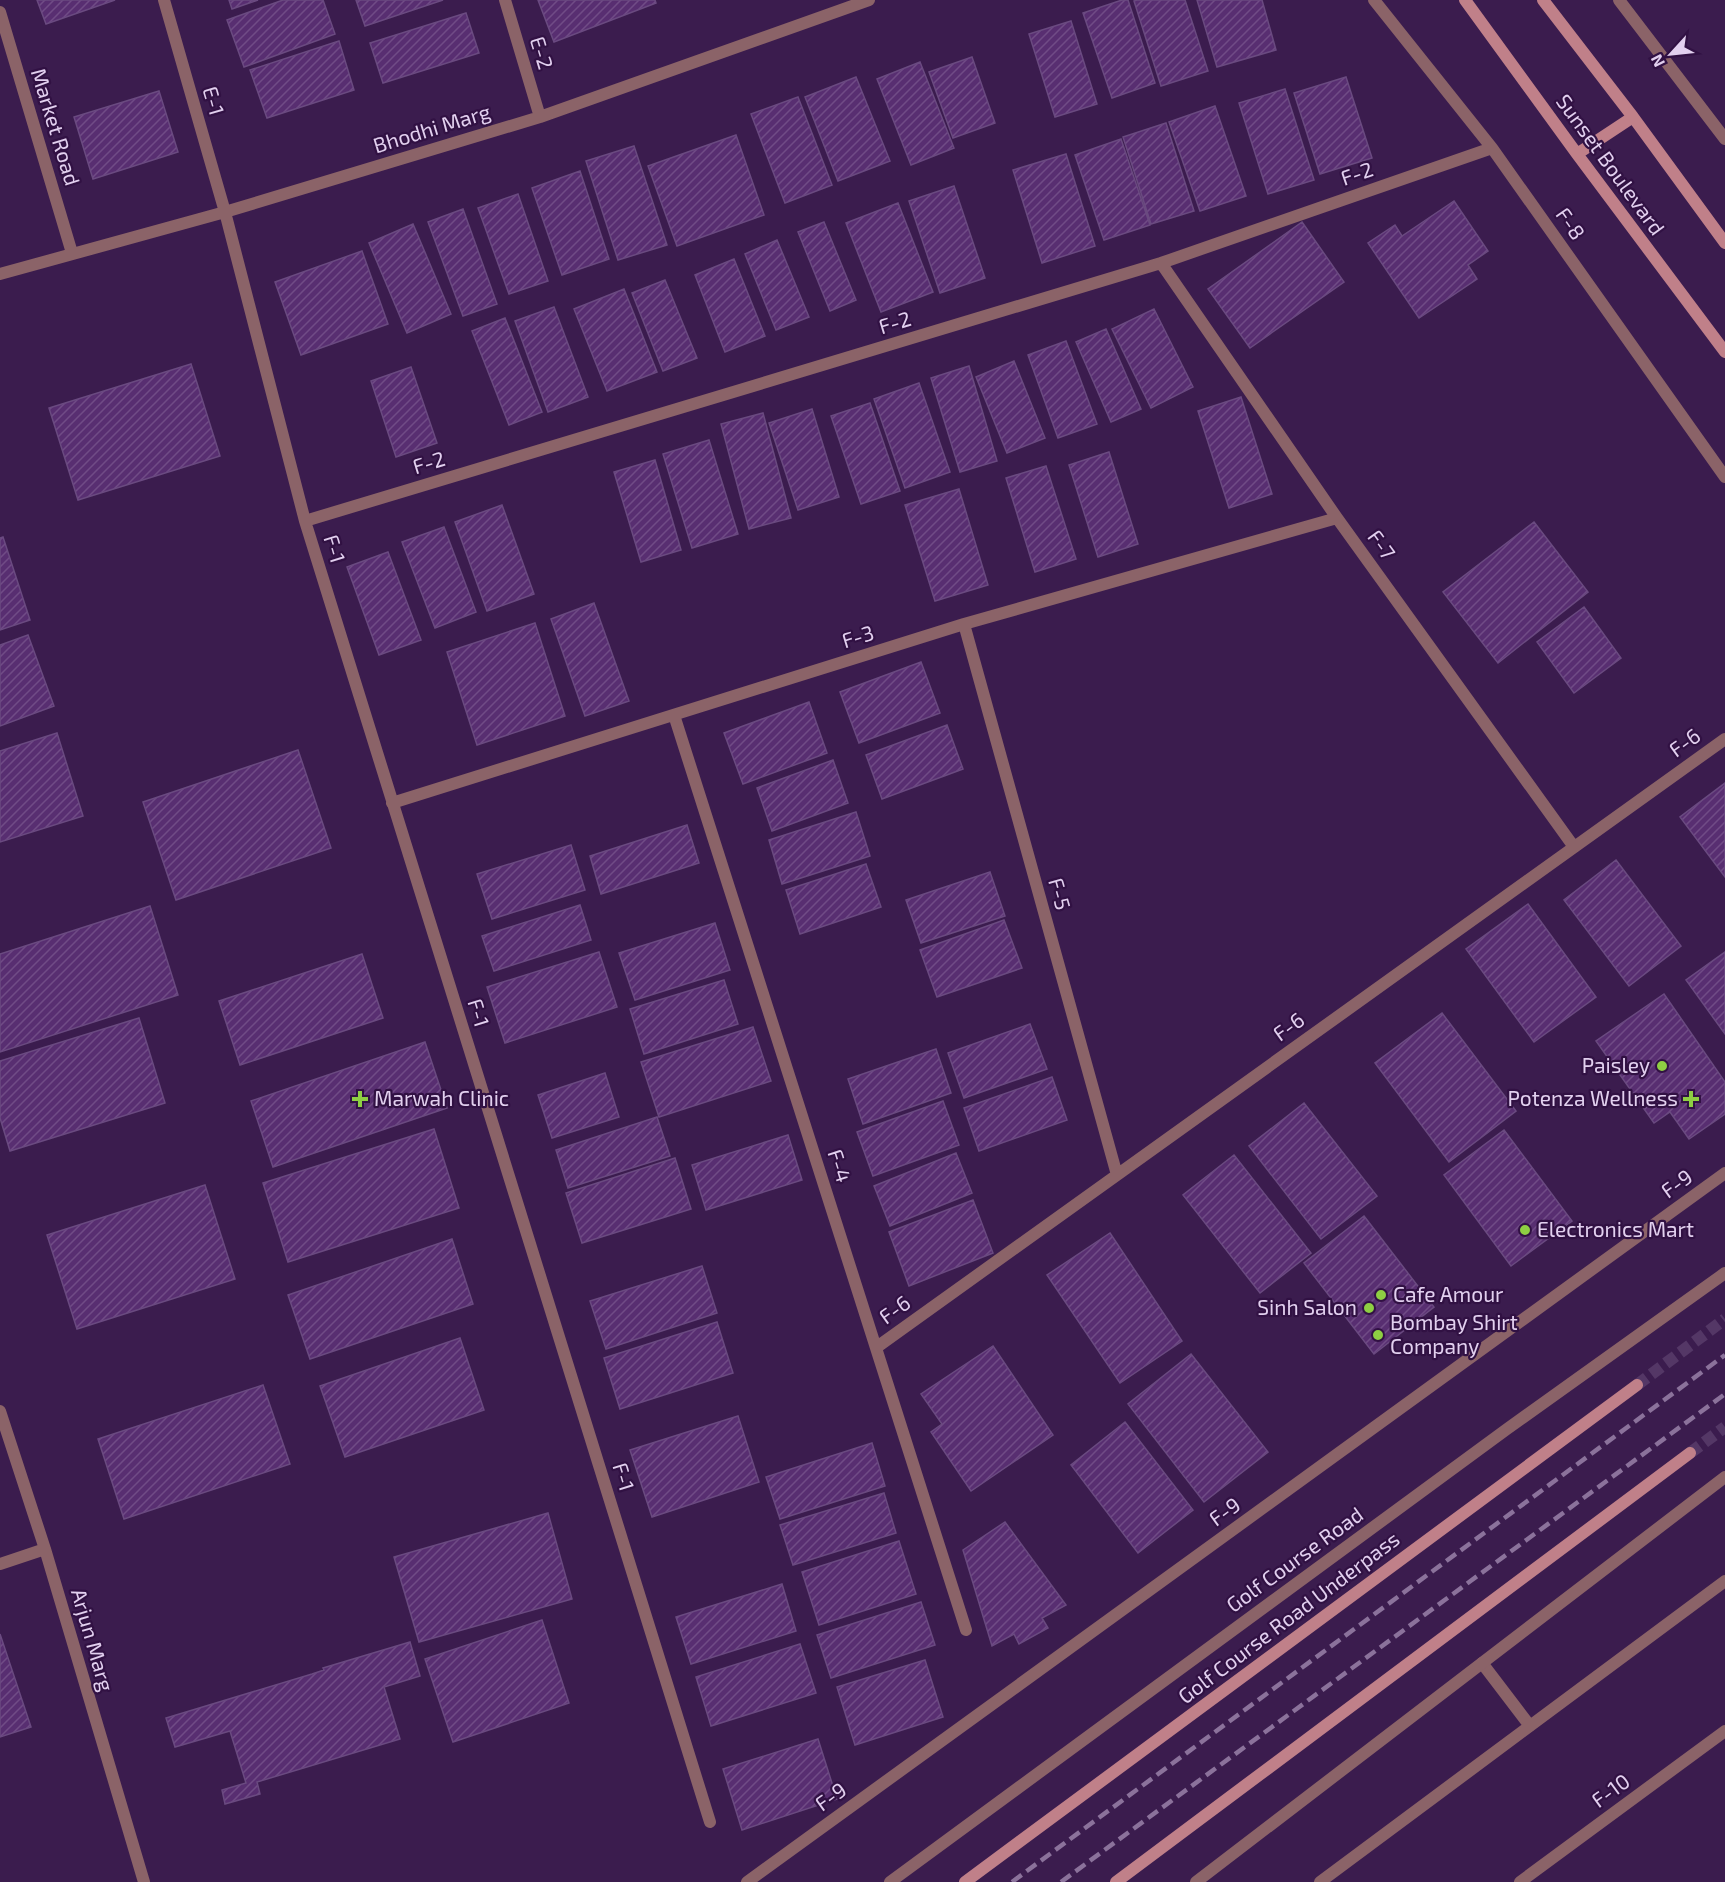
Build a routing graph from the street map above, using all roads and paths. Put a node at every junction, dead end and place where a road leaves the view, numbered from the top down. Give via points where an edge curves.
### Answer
1 (164, 0) edge
2 (505, 0) edge
3 (869, 0) edge
4 (1374, 0) edge
5 (1465, 0) edge
6 (1542, 0) edge
7 (1619, 0) edge
8 (847, 3) edge
9 (0, 12) edge
10 (540, 117) junction
11 (1633, 117) junction
12 (1725, 139) edge
13 (1492, 148) junction
14 (1577, 154) junction
15 (225, 212) junction
16 (1725, 243) edge
17 (72, 253) junction
18 (1161, 263) junction
19 (0, 273) edge
20 (1725, 352) edge
21 (1725, 477) edge
22 (1337, 518) junction
23 (305, 521) junction
24 (964, 624) junction
25 (674, 715) junction
26 (1725, 738) edge
27 (392, 803) junction
28 (1574, 847) junction
29 (1725, 1173) edge
30 (1117, 1175) junction
31 (1725, 1273) edge
32 (877, 1347) junction
33 (1637, 1385) tunnel mouth
34 (0, 1411) edge
35 (1690, 1453) tunnel mouth
36 (1725, 1477) edge
37 (45, 1549) junction
38 (0, 1564) edge
39 (1725, 1581) edge
40 (966, 1630) dead end
41 (1482, 1663) junction
42 (1530, 1726) junction
43 (1725, 1731) edge
44 (710, 1822) dead end
45 (144, 1882) edge
46 (747, 1882) edge
47 (890, 1882) edge
48 (965, 1882) edge
49 (1116, 1882) edge
50 (1196, 1882) edge
51 (1320, 1882) edge
52 (1520, 1882) edge

1 - 15 street, E-1
2 - 10 street, E-2
3 - 8 street, Bhodhi Marg
4 - 13 street, F-8
5 - 14 main road, Sunset Boulevard
6 - 11 main road
7 - 12 street
8 - 10 street, Bhodhi Marg
9 - 17 street, Market Road
10 - 15 street, Bhodhi Marg
11 - 14 main road
11 - 16 main road
13 - 18 street, F-2
13 - 21 street, F-8
14 - 20 main road, Sunset Boulevard
15 - 17 street, Bhodhi Marg
15 - 23 street, F-1
17 - 19 street, Bhodhi Marg
18 - 22 street, F-7
18 - 23 street, F-2
22 - 24 street, F-3
22 - 28 street, F-7
23 - 27 street, F-1
24 - 25 street, F-3
24 - 30 street, F-5
25 - 27 street, F-3
25 - 32 street, F-4
26 - 28 street, F-6
27 - 44 street, F-1
28 - 30 street, F-6
29 - 46 street, F-9
30 - 32 street, F-6
31 - 47 street, Golf Course Road
32 - 40 street, F-4
33 - 48 main road, Golf Course Road Underpass
34 - 37 street, Arjun Marg
35 - 49 main road
36 - 41 street
37 - 38 street
37 - 45 street, Arjun Marg
39 - 42 street
41 - 42 street
41 - 50 street
42 - 51 street
43 - 52 street, F-10

